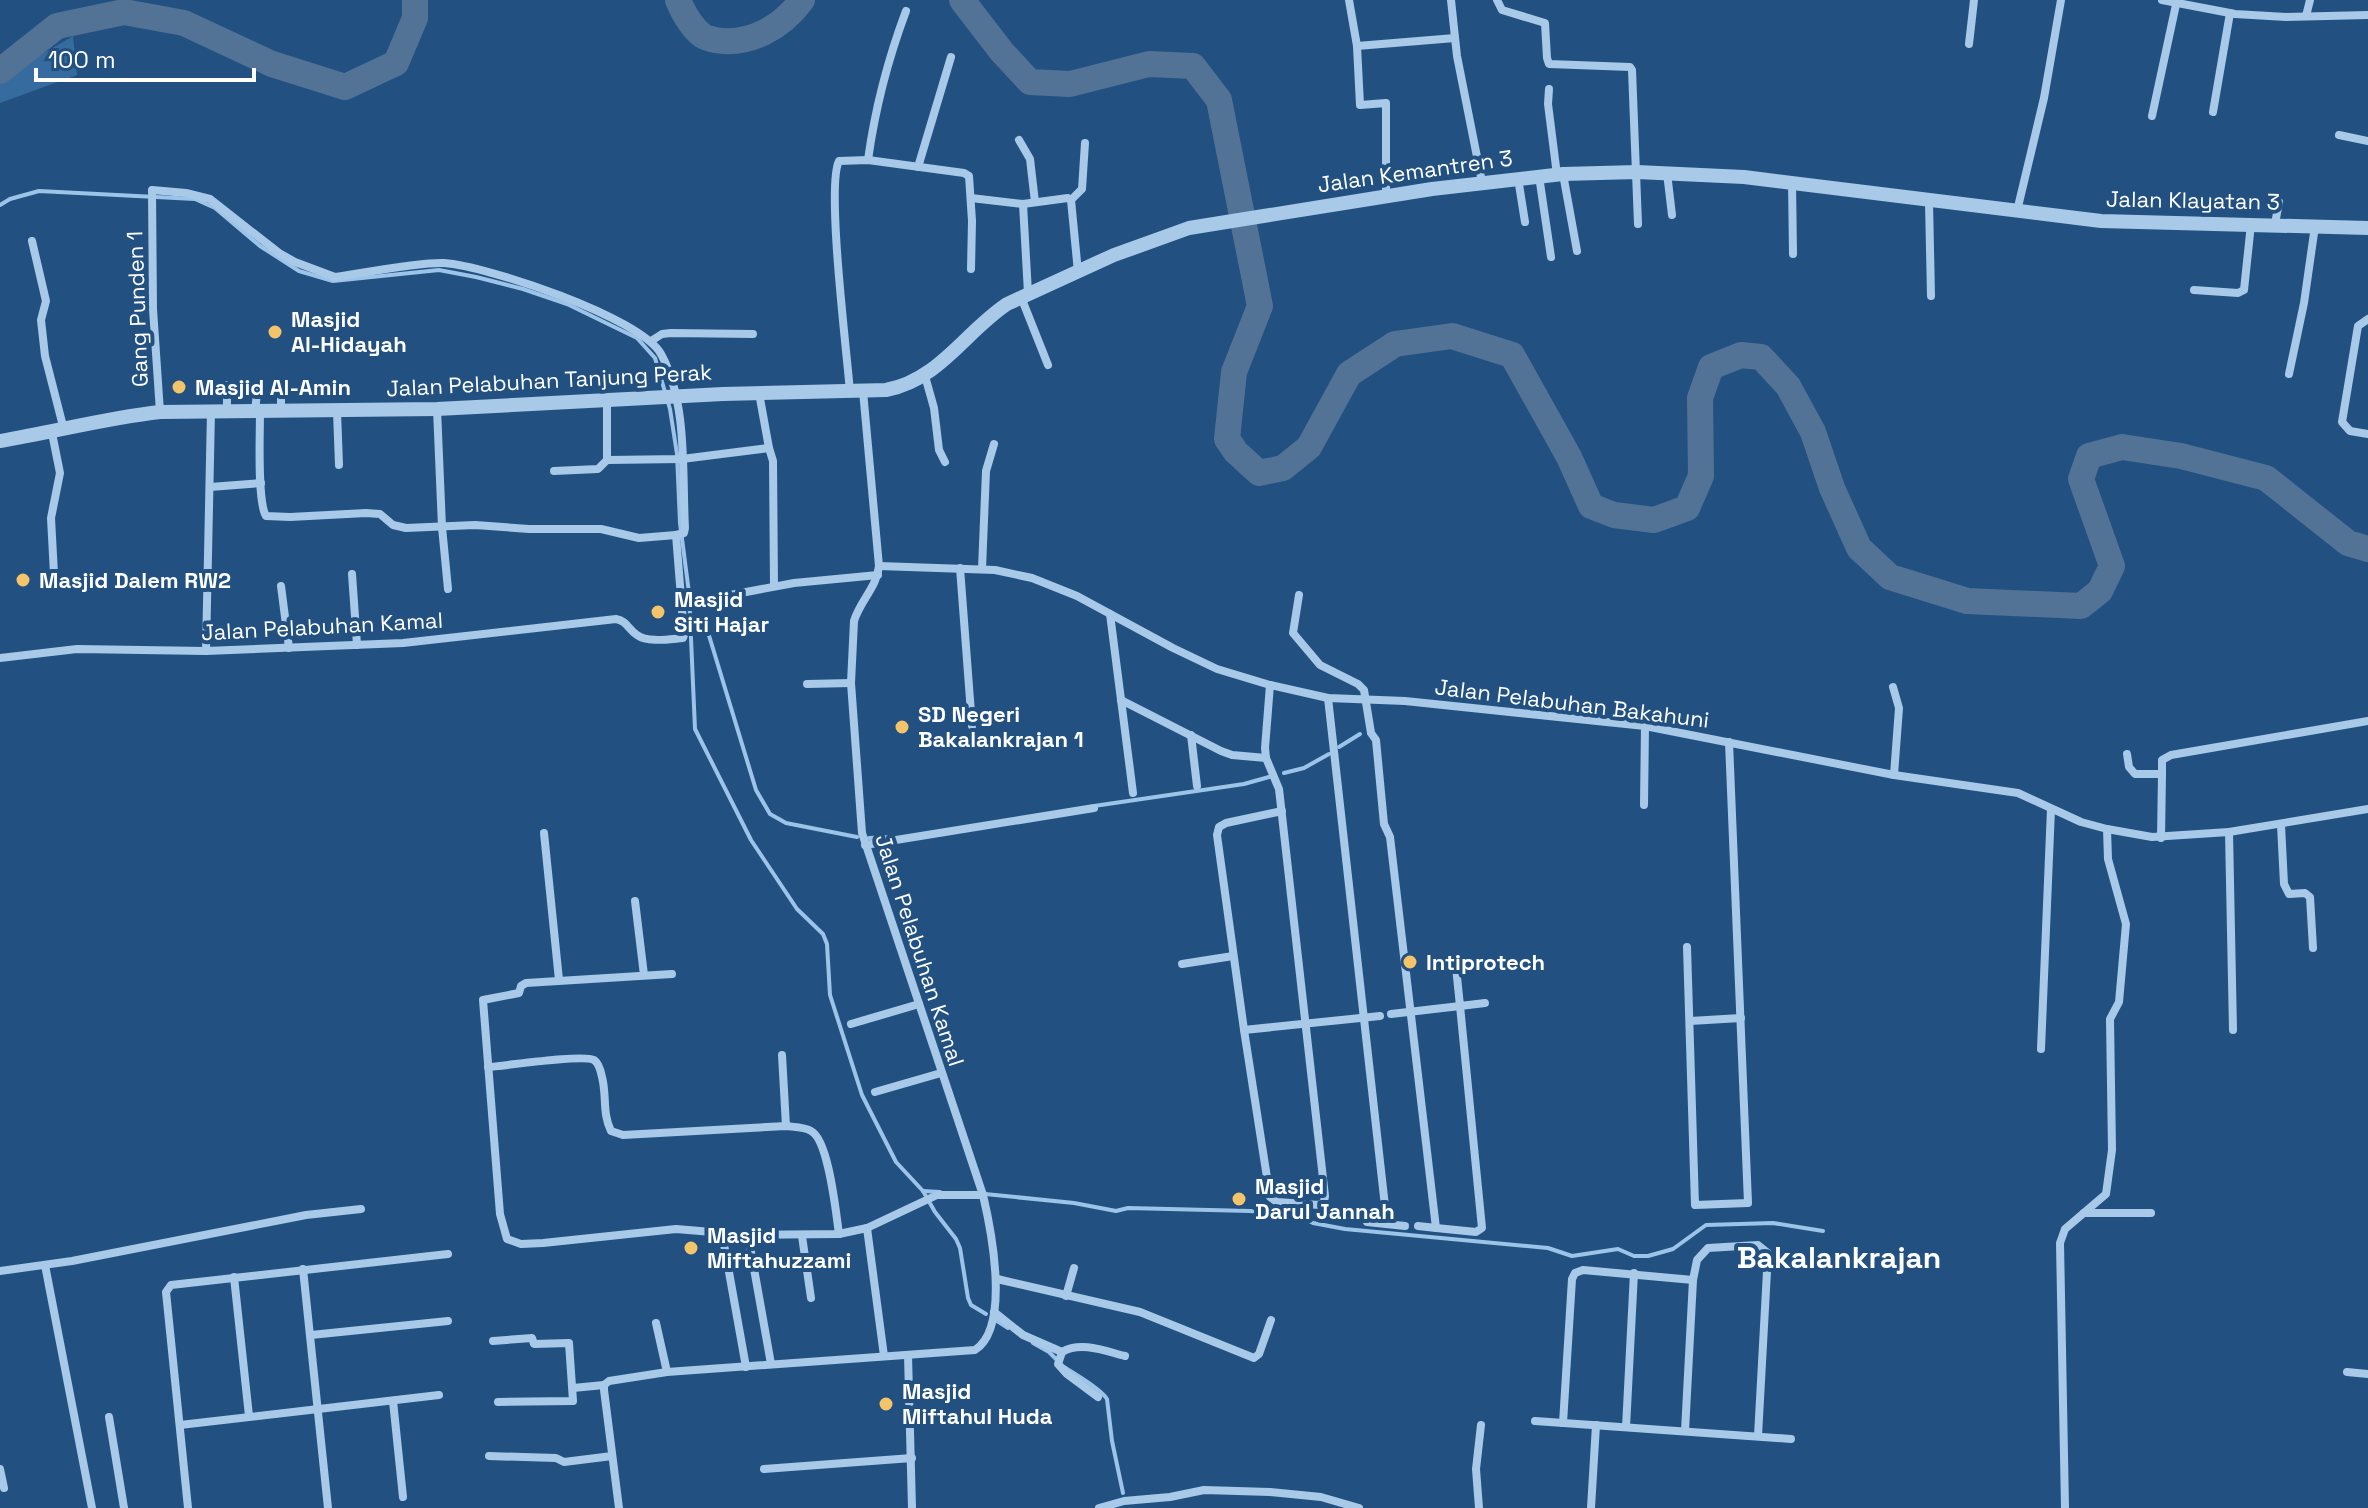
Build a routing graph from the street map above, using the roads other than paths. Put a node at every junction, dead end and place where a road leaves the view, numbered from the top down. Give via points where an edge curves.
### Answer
1 (1349, 0) edge
2 (1451, 0) edge
3 (1497, 0) edge
4 (1974, 0) edge
5 (2061, 0) edge
6 (2162, 0) edge
7 (2310, 0) edge
8 (2176, 1) edge
9 (906, 11) dead end
10 (2230, 13) junction
11 (2368, 15) edge
12 (2306, 16) junction
13 (1455, 38) junction
14 (1969, 44) dead end
15 (1357, 46) junction
16 (951, 57) dead end
17 (1549, 89) dead end
18 (2213, 112) dead end
19 (2152, 116) dead end
20 (2339, 135) dead end
21 (1019, 140) dead end
22 (2368, 141) edge
23 (1085, 143) dead end
24 (868, 160) junction
25 (918, 167) junction
26 (1637, 172) junction
27 (1667, 173) junction
28 (1560, 175) junction
29 (1539, 176) junction
30 (1518, 178) junction
31 (1482, 182) junction
32 (1792, 182) junction
33 (1386, 195) junction
34 (971, 198) junction
35 (1071, 200) junction
36 (1035, 202) junction
37 (1929, 202) junction
38 (2279, 202) dead end
39 (1023, 204) junction
40 (2017, 212) junction
41 (1672, 215) dead end
42 (1525, 222) dead end
43 (1638, 224) dead end
44 (2251, 224) junction
45 (2275, 224) junction
46 (2315, 226) junction
47 (2368, 228) edge
48 (32, 241) dead end
49 (1577, 251) dead end
50 (1793, 254) dead end
51 (1551, 257) dead end
52 (971, 269) dead end
53 (1078, 272) junction
54 (2194, 290) dead end
55 (1025, 294) junction
56 (1931, 296) dead end
57 (2368, 319) edge
58 (753, 334) dead end
59 (651, 341) junction
60 (1048, 365) dead end
61 (2289, 374) dead end
62 (925, 376) junction
63 (281, 383) dead end
64 (258, 384) dead end
65 (227, 385) dead end
66 (856, 392) junction
67 (759, 393) junction
68 (669, 396) junction
69 (607, 399) junction
70 (437, 409) junction
71 (211, 411) junction
72 (227, 411) junction
73 (257, 411) junction
74 (281, 411) junction
75 (337, 411) junction
76 (160, 412) junction
77 (58, 432) junction
78 (2368, 434) edge
79 (0, 441) edge
80 (994, 444) dead end
81 (769, 448) junction
82 (679, 459) junction
83 (607, 460) junction
84 (945, 462) dead end
85 (339, 465) dead end
86 (554, 471) dead end
87 (261, 483) junction
88 (210, 487) junction
89 (442, 527) junction
90 (679, 534) junction
91 (960, 568) junction
92 (982, 569) junction
93 (879, 571) junction
94 (54, 574) dead end
95 (352, 574) dead end
96 (281, 586) dead end
97 (774, 586) junction
98 (448, 589) dead end
99 (1299, 595) dead end
100 (687, 603) junction
101 (1110, 614) junction
102 (357, 645) junction
103 (289, 648) junction
104 (206, 651) junction
105 (0, 658) edge
106 (851, 683) junction
107 (807, 684) dead end
108 (1270, 685) junction
109 (1893, 687) dead end
110 (1328, 698) junction
111 (1121, 700) junction
112 (1367, 700) junction
113 (2368, 721) edge
114 (972, 726) dead end
115 (1645, 726) junction
116 (1191, 735) junction
117 (1729, 742) junction
118 (2127, 754) dead end
119 (1266, 758) junction
120 (2162, 774) junction
121 (1894, 775) junction
122 (1197, 786) dead end
123 (1133, 793) dead end
124 (1644, 805) dead end
125 (1094, 808) dead end
126 (2051, 809) junction
127 (2368, 809) edge
128 (1282, 811) junction
129 (2281, 825) junction
130 (2107, 829) junction
131 (2229, 832) junction
132 (544, 833) dead end
133 (2161, 838) junction
134 (865, 845) junction
135 (635, 901) dead end
136 (1687, 947) dead end
137 (2313, 948) dead end
138 (1233, 956) junction
139 (1182, 964) dead end
140 (1456, 967) dead end
141 (672, 974) dead end
142 (644, 975) junction
143 (559, 980) junction
144 (1485, 1003) dead end
145 (919, 1004) junction
146 (1460, 1006) junction
147 (1410, 1013) junction
148 (1391, 1014) dead end
149 (1380, 1016) dead end
150 (1362, 1018) junction
151 (1741, 1018) junction
152 (1306, 1021) junction
153 (1690, 1021) junction
154 (851, 1024) dead end
155 (1244, 1030) junction
156 (2233, 1030) dead end
157 (2041, 1049) dead end
158 (782, 1055) dead end
159 (488, 1067) junction
160 (941, 1073) junction
161 (875, 1092) dead end
162 (786, 1126) junction
163 (983, 1195) junction
164 (361, 1209) dead end
165 (2084, 1213) junction
166 (2151, 1213) dead end
167 (1367, 1222) dead end
168 (1387, 1224) junction
169 (1405, 1226) dead end
170 (1418, 1226) dead end
171 (867, 1228) junction
172 (1436, 1228) junction
173 (722, 1233) junction
174 (839, 1234) junction
175 (748, 1235) junction
176 (802, 1236) junction
177 (448, 1254) dead end
178 (45, 1265) junction
179 (1074, 1268) dead end
180 (303, 1269) junction
181 (0, 1271) edge
182 (1634, 1273) junction
183 (234, 1277) junction
184 (997, 1279) junction
185 (1693, 1280) junction
186 (1066, 1296) junction
187 (811, 1298) dead end
188 (994, 1312) junction
189 (1271, 1320) dead end
190 (448, 1321) dead end
191 (656, 1323) dead end
192 (311, 1335) junction
193 (493, 1341) dead end
194 (908, 1355) junction
195 (884, 1356) junction
196 (1125, 1356) dead end
197 (1061, 1357) junction
198 (771, 1364) junction
199 (746, 1367) junction
200 (667, 1372) junction
201 (2347, 1372) dead end
202 (2368, 1374) edge
203 (604, 1385) junction
204 (573, 1388) junction
205 (439, 1395) dead end
206 (1098, 1397) dead end
207 (393, 1401) junction
208 (498, 1402) dead end
209 (318, 1409) junction
210 (249, 1416) junction
211 (109, 1417) dead end
212 (1535, 1421) dead end
213 (1563, 1423) junction
214 (180, 1425) junction
215 (1481, 1425) dead end
216 (1596, 1425) junction
217 (1626, 1427) junction
218 (1685, 1431) junction
219 (1758, 1436) junction
220 (1791, 1439) dead end
221 (489, 1456) dead end
222 (612, 1456) junction
223 (912, 1458) junction
224 (0, 1469) edge
225 (764, 1469) dead end
226 (4, 1488) dead end
227 (403, 1497) dead end
228 (1170, 1497) junction
229 (92, 1508) edge
230 (124, 1508) edge
231 (188, 1508) edge
232 (328, 1508) edge
233 (619, 1508) edge
234 (912, 1508) edge
235 (1099, 1508) edge
236 (1170, 1508) edge
237 (1359, 1508) edge
238 (1479, 1508) edge
239 (1591, 1508) edge
240 (2065, 1508) edge

1 - 15 street
2 - 13 street
3 - 26 street via 1502,10 1545,23 1549,64 1631,68
4 - 14 street
5 - 40 street
6 - 8 street
7 - 12 street
8 - 10 street
8 - 19 street
9 - 24 street via 874,119
10 - 12 street
10 - 18 street
11 - 12 street
13 - 15 street
13 - 31 street
15 - 33 street via 1360,105 1386,103
16 - 25 street
17 - 28 street
20 - 22 street
21 - 36 street via 1030,159
23 - 35 street via 1082,189
24 - 25 street
24 - 66 street via 839,161 834,177
25 - 34 street via 967,174
26 - 27 street, Jalan Kemantren 3
26 - 28 street, Jalan Kemantren 3
26 - 43 street
27 - 32 street, Jalan Kemantren 3
27 - 41 street
28 - 29 street, Jalan Kemantren 3
28 - 49 street
29 - 30 street, Jalan Kemantren 3
29 - 51 street
30 - 31 street, Jalan Kemantren 3
30 - 42 street
31 - 33 street, Jalan Kemantren 3
32 - 37 street, Jalan Kemantren 3
32 - 50 street
33 - 53 street, Jalan Kemantren 3 via 1189,228
34 - 39 street
34 - 52 street
35 - 36 street
35 - 53 street
36 - 39 street
37 - 40 street, Jalan Kemantren 3
37 - 56 street
38 - 45 street
39 - 55 street
40 - 44 street, Jalan Klayatan 3 via 2123,222
44 - 45 street, Jalan Klayatan 3
44 - 54 street via 2244,290
45 - 46 street, Jalan Klayatan 3
46 - 47 street, Jalan Klayatan 3
46 - 61 street
48 - 77 street via 46,301 41,320
53 - 55 street, Jalan Kemantren 3
55 - 60 street
55 - 62 street, Jalan Kemantren 3 via 991,315
57 - 78 street via 2358,326 2342,422 2350,431
58 - 59 street via 671,333
59 - 68 street via 660,353
59 - 76 street, Gang Punden 1 via 554,293 448,263 326,275 279,253 210,199 152,190
62 - 66 street, Jalan Kemantren 3 via 898,388
62 - 84 street
63 - 74 street
64 - 73 street
65 - 72 street
66 - 67 street, Jalan Pelabuhan Tanjung Perak
66 - 93 street
67 - 68 street, Jalan Pelabuhan Tanjung Perak
67 - 81 street
68 - 69 street, Jalan Pelabuhan Tanjung Perak
68 - 82 street
69 - 70 street, Jalan Pelabuhan Tanjung Perak
69 - 83 street
70 - 75 street, Jalan Pelabuhan Tanjung Perak
70 - 89 street
71 - 72 street, Jalan Pelabuhan Tanjung Perak
71 - 76 street, Jalan Pelabuhan Tanjung Perak
71 - 88 street
72 - 73 street, Jalan Pelabuhan Tanjung Perak
73 - 74 street, Jalan Pelabuhan Tanjung Perak
73 - 87 street
74 - 75 street, Jalan Pelabuhan Tanjung Perak
75 - 85 street
76 - 77 street, Jalan Pelabuhan Tanjung Perak
77 - 79 street, Jalan Pelabuhan Tanjung Perak
77 - 94 street via 60,473 51,518
80 - 92 street via 986,471
81 - 82 street
81 - 97 street
82 - 83 street
82 - 90 street
83 - 86 street via 598,469
87 - 88 street
87 - 89 street via 263,511 270,517 380,514 398,527
88 - 104 street
89 - 90 street via 601,529 639,538
89 - 98 street
90 - 100 street
91 - 92 street, Jalan Pelabuhan Bakahuni
91 - 93 street, Jalan Pelabuhan Bakahuni
91 - 114 street
92 - 101 street, Jalan Pelabuhan Bakahuni via 1032,578
93 - 97 street, Jalan Pelabuhan Bakahuni
93 - 106 street, Jalan Pelabuhan Kamal via 854,621
95 - 102 street
96 - 103 street
97 - 100 street, Jalan Pelabuhan Bakahuni
99 - 112 street via 1296,638 1320,665 1358,684
100 - 102 street, Jalan Pelabuhan Kamal via 683,638 645,638 616,619
101 - 108 street, Jalan Pelabuhan Bakahuni via 1217,669
101 - 111 street
102 - 103 street, Jalan Pelabuhan Kamal
103 - 104 street, Jalan Pelabuhan Kamal
104 - 105 street, Jalan Pelabuhan Kamal via 77,649
106 - 107 street
106 - 134 street, Jalan Pelabuhan Kamal
108 - 110 street, Jalan Pelabuhan Bakahuni
108 - 119 street
109 - 121 street via 1899,708
110 - 112 street, Jalan Pelabuhan Bakahuni
110 - 150 street
111 - 116 street
111 - 123 street
112 - 115 street, Jalan Pelabuhan Bakahuni
112 - 147 street via 1390,837
113 - 120 street via 2171,755 2162,760
115 - 117 street, Jalan Pelabuhan Bakahuni
115 - 124 street
116 - 119 street via 1232,755
116 - 122 street
117 - 121 street, Jalan Pelabuhan Bakahuni
117 - 151 street
118 - 120 street via 2131,772
119 - 128 street
120 - 133 street
121 - 126 street, Jalan Pelabuhan Bakahuni via 2018,793
125 - 134 street
126 - 130 street, Jalan Pelabuhan Bakahuni
126 - 157 street
127 - 129 street, Jalan Pelabuhan Bakahuni
128 - 138 street via 1219,827
128 - 152 street
129 - 131 street, Jalan Pelabuhan Bakahuni
129 - 137 street via 2284,884 2289,894 2310,897
130 - 133 street, Jalan Pelabuhan Bakahuni
130 - 165 street via 2108,859 2126,924 2119,1002 2110,1019 2112,1150 2106,1194
131 - 133 street, Jalan Pelabuhan Bakahuni
131 - 156 street
132 - 143 street
134 - 145 street, Jalan Pelabuhan Kamal
135 - 142 street
136 - 153 street
138 - 139 street
138 - 155 street
140 - 146 street
141 - 142 street
142 - 143 street
143 - 159 street via 526,983 519,993 483,1000
144 - 146 street
145 - 154 street
145 - 160 street, Jalan Pelabuhan Kamal
146 - 147 street
146 - 172 street via 1482,1228
147 - 148 street
147 - 172 street
149 - 150 street
150 - 152 street
150 - 168 street
151 - 153 street
151 - 153 street via 1748,1203 1695,1205
152 - 155 street
152 - 155 street via 1325,1196 1319,1205 1270,1197
158 - 162 street
159 - 162 street via 593,1060 602,1076 605,1119 611,1131 623,1135
159 - 173 street via 500,1214 507,1239 521,1244 676,1229
160 - 161 street
160 - 163 street, Jalan Pelabuhan Kamal
162 - 174 street via 812,1131 818,1138 830,1171
163 - 171 street via 937,1195
163 - 184 street, Jalan Pelabuhan Kamal
164 - 178 street
165 - 166 street
165 - 240 street via 2065,1229 2060,1243
167 - 168 street
168 - 169 street
170 - 172 street
171 - 174 street
171 - 195 street
173 - 175 street
173 - 199 street
174 - 176 street
175 - 176 street
175 - 198 street
176 - 187 street
177 - 180 street
178 - 181 street
178 - 229 street
179 - 186 street
180 - 183 street
180 - 192 street
182 - 185 street
182 - 213 street via 1583,1270 1572,1279
182 - 217 street
183 - 210 street
183 - 214 street via 176,1283 166,1292
184 - 186 street
184 - 188 street, Jalan Pelabuhan Kamal
185 - 218 street
185 - 219 street via 1697,1260 1708,1248 1758,1245 1768,1253
186 - 189 street via 1140,1312 1254,1358
188 - 194 street, Jalan Pelabuhan Kamal via 975,1350
188 - 197 street
190 - 192 street
191 - 200 street
192 - 209 street
193 - 204 street via 532,1338 534,1344 569,1343
194 - 195 street
194 - 223 street
195 - 198 street
196 - 197 street via 1081,1347 1067,1349
197 - 206 street via 1067,1374
198 - 199 street
199 - 200 street
200 - 203 street
201 - 202 street
203 - 204 street
203 - 222 street
204 - 208 street via 573,1401
205 - 207 street
207 - 209 street
207 - 227 street
209 - 210 street
209 - 232 street
210 - 214 street
211 - 230 street
212 - 213 street
213 - 216 street
214 - 231 street
215 - 238 street
216 - 217 street
216 - 239 street
217 - 218 street
218 - 219 street
219 - 220 street
221 - 222 street via 564,1462
222 - 233 street
223 - 225 street
223 - 234 street
224 - 226 street
228 - 235 street
228 - 236 street
228 - 237 street via 1204,1490 1270,1492 1321,1497

